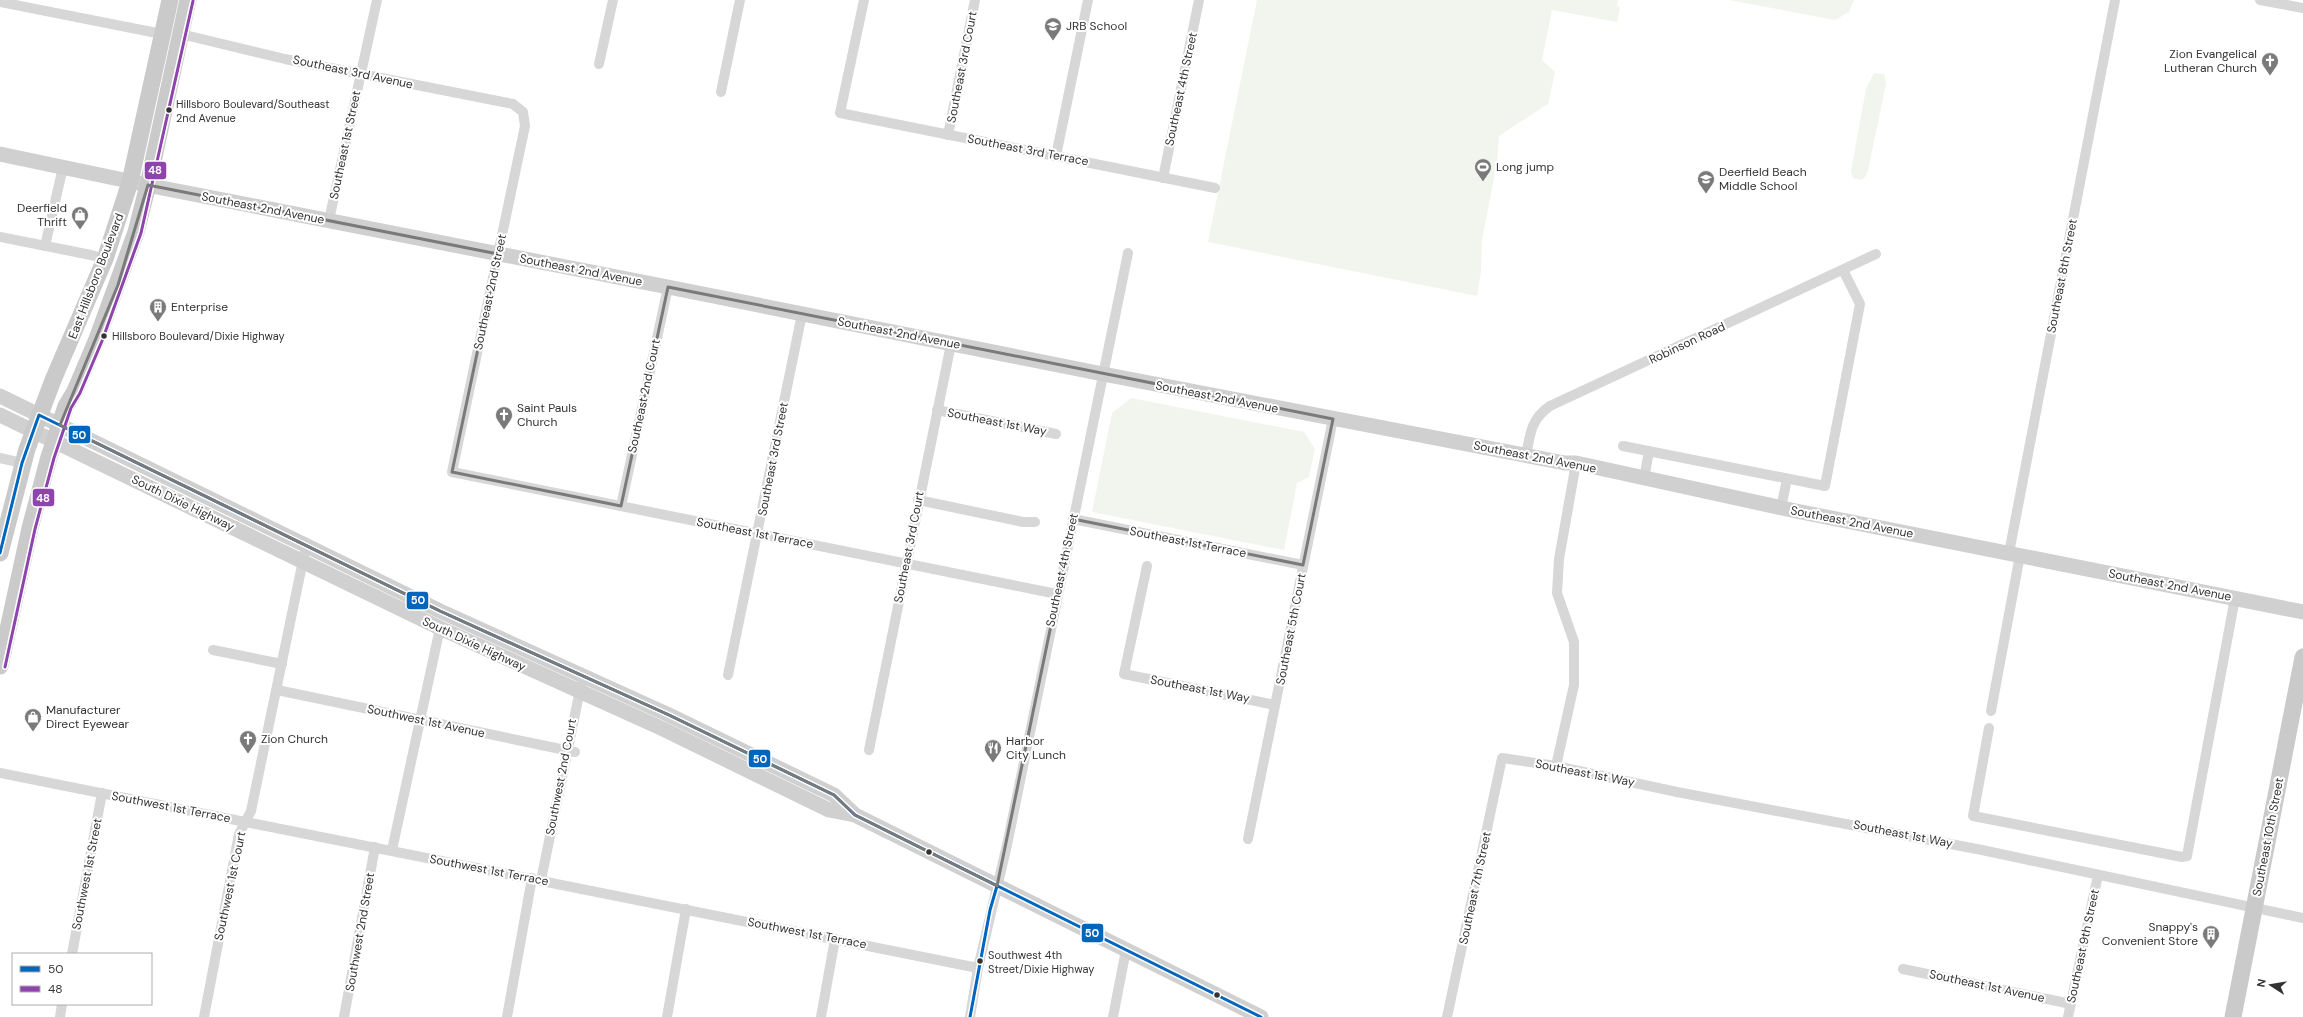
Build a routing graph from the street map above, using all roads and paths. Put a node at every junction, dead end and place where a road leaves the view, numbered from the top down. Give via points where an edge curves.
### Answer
1 (170, 0) edge
2 (188, 0) edge
3 (377, 0) edge
4 (613, 0) edge
5 (740, 0) edge
6 (864, 0) edge
7 (975, 0) edge
8 (1088, 0) edge
9 (1199, 0) edge
10 (2115, 0) edge
11 (2260, 0) edge
12 (0, 2) edge
13 (2303, 8) edge
14 (162, 34) junction
15 (181, 34) junction
16 (599, 64) dead end
17 (361, 74) junction
18 (721, 92) dead end
19 (523, 112) joint
20 (948, 135) junction
21 (0, 154) edge
22 (1056, 156) junction
23 (63, 168) junction
24 (1163, 178) junction
25 (130, 182) junction
26 (148, 186) junction
27 (1215, 188) dead end
28 (329, 220) junction
29 (0, 237) edge
30 (45, 246) junction
31 (498, 254) junction
32 (1128, 254) dead end
33 (1876, 254) dead end
34 (105, 259) junction
35 (1843, 270) junction
36 (668, 287) junction
37 (802, 314) junction
38 (950, 344) junction
39 (1103, 374) junction
40 (0, 396) edge
41 (937, 410) junction
42 (0, 415) edge
43 (39, 415) junction
44 (1334, 419) junction
45 (60, 424) junction
46 (33, 431) junction
47 (1056, 434) dead end
48 (55, 441) junction
49 (1623, 446) dead end
50 (1649, 451) junction
51 (1526, 456) junction
52 (0, 458) edge
53 (22, 463) junction
54 (1576, 463) junction
55 (452, 472) joint
56 (1644, 479) junction
57 (1787, 479) junction
58 (918, 500) junction
59 (621, 506) junction
60 (1781, 508) junction
61 (1073, 519) junction
62 (1035, 522) dead end
63 (758, 533) junction
64 (306, 546) junction
65 (0, 553) edge
66 (2014, 554) junction
67 (302, 562) junction
68 (906, 563) junction
69 (1147, 566) dead end
70 (1303, 566) junction
71 (1057, 594) junction
72 (2235, 598) junction
73 (2303, 612) edge
74 (440, 628) junction
75 (213, 650) dead end
76 (2303, 657) edge
77 (282, 664) junction
78 (0, 666) edge
79 (728, 675) dead end
80 (583, 676) junction
81 (277, 690) junction
82 (579, 691) junction
83 (1275, 705) junction
84 (1992, 711) dead end
85 (418, 719) junction
86 (1989, 728) dead end
87 (869, 750) dead end
88 (570, 751) junction
89 (1502, 758) joint
90 (1556, 766) junction
91 (0, 773) edge
92 (102, 793) junction
93 (855, 815) junction
94 (245, 822) junction
95 (1248, 839) dead end
96 (375, 847) junction
97 (392, 850) junction
98 (2098, 875) junction
99 (537, 879) junction
100 (997, 886) junction
101 (2254, 908) junction
102 (686, 909) junction
103 (2303, 918) edge
104 (835, 939) junction
105 (1126, 950) junction
106 (72, 953) edge
107 (978, 968) junction
108 (1903, 969) dead end
109 (2071, 1004) junction
110 (62, 1005) edge
111 (1258, 1016) edge
112 (60, 1017) edge
113 (204, 1017) edge
114 (344, 1017) edge
115 (507, 1017) edge
116 (667, 1017) edge
117 (821, 1017) edge
118 (970, 1017) edge
119 (1113, 1017) edge
120 (1447, 1017) edge
121 (2068, 1017) edge
122 (2233, 1017) edge

1 - 14 main road, East Hillsboro Boulevard
2 - 15 main road, East Hillsboro Boulevard
3 - 17 street, Southeast 1st Street
4 - 16 street
5 - 18 street
6 - 20 street, Southeast 3rd Terrace via 840,113
7 - 20 street, Southeast 3rd Court
8 - 22 street
9 - 24 street, Southeast 4th Street
10 - 66 street, Southeast 8th Street
11 - 13 street
12 - 14 street
14 - 25 main road, East Hillsboro Boulevard
15 - 17 street, Southeast 3rd Avenue
15 - 26 main road, East Hillsboro Boulevard
17 - 19 street, Southeast 3rd Avenue via 513,104
17 - 28 street, Southeast 1st Street
19 - 31 street, Southeast 2nd Street via 525,126
20 - 22 street, Southeast 3rd Terrace
21 - 23 main road, Southeast 2nd Avenue
22 - 24 street, Southeast 3rd Terrace
23 - 25 main road, Southeast 2nd Avenue
23 - 30 street
24 - 27 street, Southeast 3rd Terrace
25 - 26 main road, Southeast 2nd Avenue
25 - 34 main road, East Hillsboro Boulevard
26 - 28 main road, Southeast 2nd Avenue
26 - 45 main road, East Hillsboro Boulevard via 118,285
28 - 31 main road, Southeast 2nd Avenue
29 - 30 street
30 - 34 street
31 - 36 main road, Southeast 2nd Avenue
31 - 55 street, Southeast 2nd Street
32 - 39 street, Southeast 4th Street
33 - 35 street, Robinson Road
34 - 43 main road, East Hillsboro Boulevard
35 - 51 street, Robinson Road via 1550,406 1539,414 1529,437
35 - 57 street via 1860,304 1825,486
36 - 37 main road, Southeast 2nd Avenue
36 - 59 street, Southeast 2nd Court
37 - 38 main road, Southeast 2nd Avenue
37 - 63 street, Southeast 3rd Street
38 - 39 main road, Southeast 2nd Avenue
38 - 41 street, Southeast 3rd Court
39 - 44 main road, Southeast 2nd Avenue
39 - 61 street, Southeast 4th Street
40 - 43 main road, South Dixie Highway
41 - 47 street, Southeast 1st Way
41 - 58 street, Southeast 3rd Court
42 - 46 main road, South Dixie Highway
43 - 45 main road, South Dixie Highway
43 - 46 main road, East Hillsboro Boulevard
44 - 51 main road, Southeast 2nd Avenue
44 - 70 street, Southeast 5th Court
45 - 48 main road, East Hillsboro Boulevard
45 - 64 main road, South Dixie Highway
46 - 48 main road, South Dixie Highway
46 - 53 main road, East Hillsboro Boulevard
48 - 67 main road, South Dixie Highway
48 - 78 main road, East Hillsboro Boulevard via 41,484
49 - 50 street
50 - 56 street
50 - 57 street
51 - 54 main road, Southeast 2nd Avenue
52 - 53 street
53 - 65 main road, East Hillsboro Boulevard
54 - 56 main road, Southeast 2nd Avenue
54 - 90 street via 1559,559 1557,593 1574,642 1574,686
55 - 59 street, Southeast 1st Terrace
56 - 60 main road, Southeast 2nd Avenue
57 - 60 street
58 - 62 street via 1023,522
58 - 68 street, Southeast 3rd Court
59 - 63 street, Southeast 1st Terrace
60 - 66 main road, Southeast 2nd Avenue
61 - 70 street, Southeast 1st Terrace
61 - 71 street, Southeast 4th Street
63 - 68 street, Southeast 1st Terrace
63 - 79 street, Southeast 3rd Street
64 - 67 street, Southwest 1st Court
64 - 80 main road, South Dixie Highway
66 - 72 main road, Southeast 2nd Avenue
66 - 84 street, Southeast 8th Street
67 - 74 main road, South Dixie Highway
67 - 77 street, Southwest 1st Court
68 - 71 street, Southeast 1st Terrace
68 - 87 street, Southeast 3rd Court
69 - 83 street, Southeast 1st Way via 1124,674
70 - 83 street, Southeast 5th Court
71 - 100 street, Southeast 4th Street
72 - 73 main road, Southeast 2nd Avenue
72 - 86 street via 2187,856 2114,845 1973,816
74 - 82 main road, South Dixie Highway
74 - 85 street
75 - 77 street
76 - 101 main road, Southeast 10th Street
77 - 81 street, Southwest 1st Court
80 - 82 street, Southwest 2nd Court
80 - 93 main road, South Dixie Highway via 834,795
81 - 85 street, Southwest 1st Avenue
81 - 94 street, Southwest 1st Court via 251,811
82 - 88 street, Southwest 2nd Court
82 - 93 main road, South Dixie Highway via 829,810
83 - 95 street, Southeast 5th Court
85 - 88 street, Southwest 1st Avenue
85 - 97 street
88 - 99 street, Southwest 2nd Court
89 - 90 street, Southeast 1st Way
89 - 120 street, Southeast 7th Street
90 - 98 street, Southeast 1st Way
91 - 92 street, Southwest 1st Terrace
92 - 94 street, Southwest 1st Terrace
92 - 106 street, Southwest 1st Street
93 - 100 main road, South Dixie Highway
94 - 96 street, Southwest 1st Terrace
94 - 113 street, Southwest 1st Court via 239,834
96 - 97 street, Southwest 1st Terrace
96 - 114 street, Southwest 2nd Street
97 - 99 street, Southwest 1st Terrace
98 - 101 street, Southeast 1st Way
98 - 109 street, Southeast 9th Street
99 - 102 street, Southwest 1st Terrace
99 - 115 street, Southwest 2nd Court
100 - 105 main road, South Dixie Highway
100 - 107 street, Southeast 4th Street
101 - 103 street, Southeast 1st Way
101 - 122 main road, Southeast 10th Street
102 - 104 street, Southwest 1st Terrace
102 - 116 street
104 - 107 street, Southwest 1st Terrace
104 - 117 street
105 - 111 main road, South Dixie Highway
105 - 119 street
107 - 118 street, Southeast 4th Street
108 - 109 street, Southeast 1st Avenue
109 - 121 street, Southeast 9th Street
110 - 112 street

